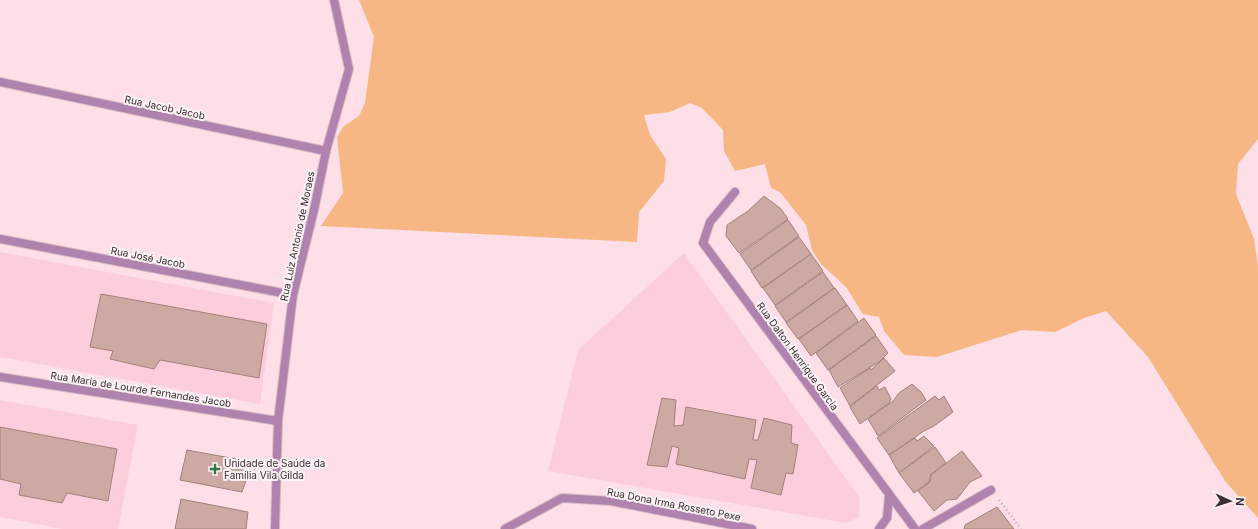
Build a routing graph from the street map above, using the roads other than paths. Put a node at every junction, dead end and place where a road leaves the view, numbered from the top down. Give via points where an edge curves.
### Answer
1 (334, 0) edge
2 (0, 82) edge
3 (326, 151) junction
4 (735, 192) dead end
5 (0, 240) edge
6 (293, 295) junction
7 (0, 377) edge
8 (278, 421) junction
9 (991, 490) road end
10 (889, 496) junction
11 (727, 527) edge
12 (275, 529) edge
13 (505, 529) edge
14 (752, 529) edge
15 (879, 529) edge
16 (915, 529) edge
17 (923, 529) edge

1 - 3 street, Rua Luiz Antonio de Moraes via 349,69
2 - 3 street, Rua Jacob Jacob
3 - 6 street, Rua Luiz Antonio de Moraes
4 - 10 street, Rua Dalton Henrique Garcia via 710,222 703,243
5 - 6 street, Rua José Jacob
6 - 8 street, Rua Luiz Antonio de Moraes
7 - 8 street, Rua Maria de Lourde Fernandes Jacob
8 - 12 street, Rua Luiz Antonio de Moraes
9 - 17 street
10 - 15 street via 887,518
10 - 16 street, Rua Dalton Henrique Garcia
11 - 13 street, Rua Dona Irma Rosseto Pexe via 611,501 562,498
11 - 14 street, Rua Dona Irma Rosseto Pexe

